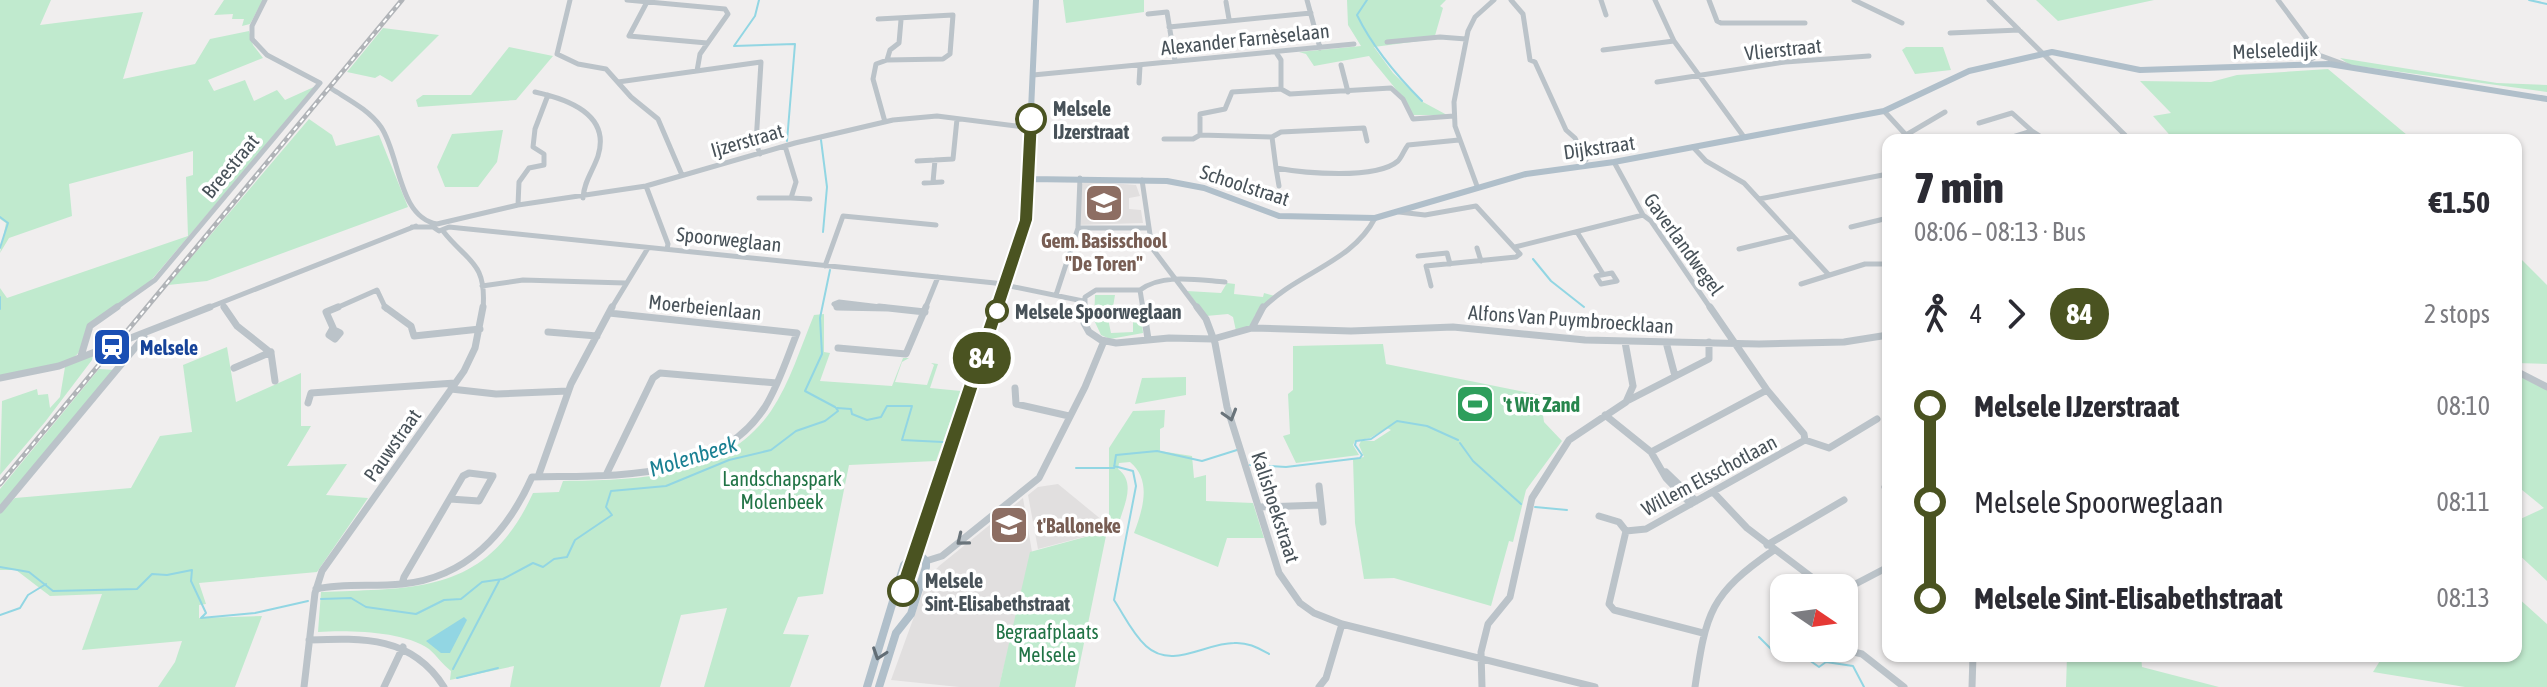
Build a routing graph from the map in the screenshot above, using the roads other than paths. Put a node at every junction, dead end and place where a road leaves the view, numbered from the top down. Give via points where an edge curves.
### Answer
1 (265, 0) edge
2 (570, 0) edge
3 (627, 0) edge
4 (1307, 0) edge
5 (1494, 0) edge
6 (1511, 0) edge
7 (1601, 0) edge
8 (1655, 0) edge
9 (1709, 0) edge
10 (1854, 0) edge
11 (1989, 0) edge
12 (2278, 0) edge
13 (1036, 1) edge
14 (647, 2) junction
15 (1226, 2) dead end
16 (1311, 13) junction
17 (1148, 14) dead end
18 (1606, 15) dead end
19 (878, 19) dead end
20 (1229, 19) junction
21 (901, 20) junction
22 (1805, 23) dead end
23 (1902, 23) dead end
24 (1169, 27) junction
25 (2019, 30) junction
26 (1950, 33) dead end
27 (1994, 34) junction
28 (1466, 39) junction
29 (1674, 41) junction
30 (1387, 42) dead end
31 (2000, 42) dead end
32 (707, 43) junction
33 (1354, 44) dead end
34 (1320, 48) junction
35 (1603, 50) dead end
36 (1277, 54) junction
37 (2043, 54) junction
38 (2319, 55) junction
39 (1869, 56) dead end
40 (887, 60) junction
41 (1175, 61) junction
42 (2305, 62) junction
43 (1341, 65) dead end
44 (1140, 66) junction
45 (2351, 67) junction
46 (697, 71) junction
47 (1033, 75) junction
48 (1700, 75) junction
49 (1657, 82) dead end
50 (1139, 83) dead end
51 (619, 84) junction
52 (332, 89) dead end
53 (1281, 89) junction
54 (535, 92) dead end
55 (1348, 92) junction
56 (548, 95) junction
57 (2545, 98) edge
58 (1884, 111) junction
59 (1945, 112) dead end
60 (1454, 116) junction
61 (957, 119) junction
62 (885, 122) junction
63 (1979, 123) dead end
64 (1031, 128) junction
65 (2032, 131) junction
66 (1905, 134) edge
67 (1908, 134) edge
68 (2022, 134) edge
69 (2037, 134) edge
70 (2124, 134) edge
71 (1200, 135) junction
72 (1272, 137) junction
73 (1744, 137) junction
74 (1164, 139) dead end
75 (1459, 140) junction
76 (1367, 141) dead end
77 (785, 146) junction
78 (1693, 147) junction
79 (760, 154) junction
80 (935, 160) junction
81 (1586, 160) dead end
82 (917, 161) dead end
83 (1614, 162) junction
84 (1276, 168) junction
85 (682, 175) junction
86 (1882, 175) edge
87 (1030, 176) junction
88 (1080, 178) junction
89 (1142, 180) junction
90 (933, 182) junction
91 (942, 182) dead end
92 (924, 183) dead end
93 (646, 186) junction
94 (1279, 186) dead end
95 (1477, 186) junction
96 (583, 198) junction
97 (759, 198) dead end
98 (791, 198) junction
99 (810, 199) dead end
100 (1759, 199) junction
101 (518, 205) junction
102 (1399, 212) junction
103 (1643, 215) junction
104 (1375, 218) junction
105 (1882, 219) edge
106 (426, 222) junction
107 (936, 225) dead end
108 (443, 226) junction
109 (412, 227) junction
110 (1851, 227) dead end
111 (1078, 228) junction
112 (1148, 228) junction
113 (1577, 232) junction
114 (664, 236) junction
115 (1793, 236) junction
116 (1515, 247) junction
117 (648, 248) junction
118 (657, 248) junction
119 (1477, 248) dead end
120 (667, 249) junction
121 (1739, 249) dead end
122 (1418, 256) dead end
123 (1481, 261) junction
124 (1450, 264) junction
125 (1882, 264) edge
126 (825, 266) junction
127 (1603, 274) dead end
128 (1828, 274) junction
129 (938, 277) junction
130 (1174, 278) junction
131 (1225, 282) dead end
132 (625, 283) junction
133 (1801, 284) dead end
134 (482, 286) junction
135 (1005, 286) junction
136 (1431, 286) dead end
137 (1140, 290) junction
138 (1056, 295) junction
139 (1083, 301) junction
140 (223, 304) junction
141 (888, 308) junction
142 (925, 312) junction
143 (609, 313) junction
144 (333, 328) dead end
145 (1252, 328) junction
146 (480, 329) junction
147 (548, 332) dead end
148 (147, 334) junction
149 (597, 336) junction
150 (1882, 336) edge
151 (1148, 339) junction
152 (1213, 339) junction
153 (1104, 341) junction
154 (1625, 342) junction
155 (1666, 342) junction
156 (1709, 342) junction
157 (1735, 343) junction
158 (838, 348) dead end
159 (271, 352) junction
160 (81, 356) junction
161 (234, 368) dead end
162 (2522, 374) edge
163 (1675, 376) junction
164 (0, 378) edge
165 (275, 381) dead end
166 (777, 383) junction
167 (453, 386) junction
168 (1633, 386) junction
169 (2547, 387) edge
170 (1015, 388) dead end
171 (1767, 390) junction
172 (568, 391) junction
173 (1649, 391) junction
174 (1626, 402) junction
175 (308, 403) dead end
176 (1605, 415) junction
177 (1069, 416) junction
178 (1877, 419) dead end
179 (1805, 440) junction
180 (1651, 452) junction
181 (606, 475) junction
182 (538, 477) junction
183 (1319, 486) dead end
184 (1713, 492) junction
185 (450, 499) junction
186 (1844, 500) dead end
187 (1694, 502) junction
188 (1321, 505) junction
189 (1260, 507) junction
190 (0, 510) edge
191 (1599, 516) dead end
192 (1323, 522) dead end
193 (927, 525) junction
194 (1626, 531) junction
195 (1771, 547) junction
196 (909, 558) junction
197 (925, 559) junction
198 (1882, 570) edge
199 (1807, 574) edge
200 (1858, 583) edge
201 (402, 584) junction
202 (316, 589) junction
203 (889, 620) junction
204 (905, 622) junction
205 (1342, 624) junction
206 (1703, 633) junction
207 (309, 640) junction
208 (403, 647) junction
209 (1858, 653) edge
210 (1482, 658) junction
211 (1973, 662) edge
212 (304, 687) edge
213 (384, 687) edge
214 (444, 687) edge
215 (867, 687) edge
216 (879, 687) edge
217 (1319, 687) edge
218 (1482, 687) edge
219 (1595, 687) edge
220 (1695, 687) edge
221 (1904, 687) edge
222 (1972, 687) edge

1 - 160 street, Breestraat via 251,27 254,44 320,83 155,280 90,326
2 - 51 street via 557,54 603,68
3 - 14 street
4 - 16 street
5 - 28 street via 1475,17
6 - 81 street via 1523,14 1530,60
7 - 18 street
8 - 29 street
9 - 22 street via 1721,23
10 - 23 street
11 - 25 street
12 - 38 street
13 - 47 main road
14 - 32 street via 629,36
14 - 32 street via 725,9 728,14
15 - 20 street
16 - 20 street
16 - 34 street
17 - 24 street via 1167,12
19 - 21 street
20 - 24 street
21 - 40 street via 899,43
21 - 40 street via 953,15 950,54 943,59
24 - 41 street
25 - 27 street
25 - 37 street
26 - 27 street
27 - 31 street
28 - 30 street
28 - 60 street
29 - 35 street
29 - 48 street
32 - 46 street
33 - 34 street, Alexander Farnèselaan
34 - 36 street, Alexander Farnèselaan
36 - 41 street, Alexander Farnèselaan
36 - 53 street
37 - 42 main road, Melseledijk via 2140,70
37 - 58 main road, Dijkstraat via 1969,71
37 - 70 street
38 - 42 street
38 - 45 street
39 - 48 street, Vlierstraat
40 - 62 street via 876,64 873,79
41 - 44 street, Alexander Farnèselaan
42 - 45 main road, Melseledijk
43 - 55 street
44 - 47 street, Alexander Farnèselaan
44 - 50 street, Alexander Farnèselaan
45 - 57 main road, Melseledijk
46 - 51 street
46 - 79 street via 761,62 756,143
47 - 64 main road
48 - 49 street, Vlierstraat
48 - 73 street
51 - 85 street via 663,126
52 - 106 street via 382,128 408,202
53 - 55 street via 1290,94
53 - 71 street via 1232,92 1225,109 1200,114
54 - 56 street
55 - 60 street via 1391,88 1413,119
56 - 96 street via 579,104 599,134 599,152 583,181
56 - 101 street via 533,147 544,154 544,165 529,168 519,182
58 - 66 street
58 - 73 main road, Dijkstraat
59 - 67 street
60 - 75 street
61 - 62 street, Ijzerstraat via 927,116
61 - 64 street, Ijzerstraat
61 - 80 street via 953,159
62 - 77 street, Ijzerstraat
63 - 65 street via 2012,113
64 - 87 main road
65 - 68 street
65 - 69 street
71 - 72 street
71 - 74 street
72 - 76 street via 1281,132 1364,128
72 - 84 street
73 - 78 main road, Dijkstraat
75 - 84 street via 1408,145 1396,163 1364,170
75 - 95 street
77 - 79 street, Ijzerstraat
77 - 98 street via 796,182
78 - 83 main road, Dijkstraat
78 - 100 street
79 - 85 street, Ijzerstraat
80 - 82 street
80 - 90 street
83 - 95 main road, Dijkstraat
83 - 103 street, Gaverlandwegel
84 - 94 street
85 - 93 street, Ijzerstraat
86 - 100 street
87 - 88 main road, Schoolstraat
87 - 135 main road via 1026,220
88 - 89 main road, Schoolstraat
88 - 111 street
89 - 104 main road, Schoolstraat via 1192,185 1279,216
89 - 112 street, Kalishoekstraat
90 - 91 street
90 - 92 street
93 - 96 street, Ijzerstraat
93 - 114 street
95 - 102 main road, Dijkstraat
96 - 101 street, Ijzerstraat
97 - 98 street
98 - 99 street
100 - 115 street
101 - 108 street, Ijzerstraat
102 - 104 main road, Schoolstraat
102 - 116 street via 1408,216 1476,206
103 - 113 street
103 - 157 street, Gaverlandwegel
104 - 145 street via 1358,245 1288,287 1258,315
105 - 110 street
106 - 108 street
106 - 109 street, Spoorweglaan
107 - 126 street via 843,216
108 - 109 street, Spoorweglaan
108 - 117 street, Spoorweglaan
108 - 134 street via 473,260
109 - 140 street, Spoorweglaan
111 - 112 street
111 - 138 street
112 - 130 street, Kalishoekstraat via 1152,248
113 - 116 street
113 - 127 street
114 - 118 street
114 - 120 street
115 - 121 street
115 - 128 street
116 - 123 street via 1520,254 1516,257
117 - 118 street, Spoorweglaan
117 - 132 street
118 - 120 street, Spoorweglaan
119 - 123 street
120 - 126 street, Spoorweglaan
122 - 124 street via 1447,253
123 - 124 street
124 - 136 street via 1426,266
125 - 128 street
126 - 129 street, Spoorweglaan
128 - 133 street
129 - 135 street, Spoorweglaan
129 - 142 street
130 - 131 street
130 - 137 street via 1144,284
130 - 152 street, Kalishoekstraat via 1206,319
132 - 134 street via 523,280
132 - 143 street
134 - 146 street, Pauwstraat
135 - 138 street, Spoorweglaan
135 - 193 main road
137 - 139 street via 1096,290
137 - 151 street
138 - 139 street, Spoorweglaan
139 - 153 street via 1085,326
140 - 148 street, Spoorweglaan
140 - 159 street via 233,326
141 - 141 street via 837,307 834,304 839,302
141 - 142 street
142 - 158 street via 906,354
143 - 149 street
143 - 166 street, Moerbeienlaan via 797,333
144 - 146 street via 326,312 377,290 387,310 411,326 414,336
145 - 152 street, Alfons Van Puymbroecklaan
145 - 154 street, Alfons Van Puymbroecklaan via 1453,327
146 - 167 street, Pauwstraat via 472,358
147 - 149 street
148 - 160 street, Spoorweglaan
148 - 190 street, Spoorweglaan
149 - 172 street
150 - 157 street, Alfons Van Puymbroecklaan via 1834,343
151 - 152 street, Alfons Van Puymbroecklaan
151 - 153 street
152 -> 189 street, Kalishoekstraat via 1227,407
153 - 177 street
154 - 155 street, Alfons Van Puymbroecklaan
154 - 168 street
155 - 156 street, Alfons Van Puymbroecklaan
155 - 163 street
156 - 157 street, Alfons Van Puymbroecklaan
156 - 163 street via 1709,359
157 - 171 street, Gaverlandwegel
159 - 161 street
159 - 165 street
160 - 164 street, Spoorweglaan via 51,369
162 - 169 street
163 - 173 street
166 - 181 street via 757,419 719,448 666,469
166 - 181 street via 660,373
167 - 172 street via 496,394
167 - 175 street via 311,393
167 - 202 street, Pauwstraat via 334,553
168 - 173 street
168 - 174 street
170 - 177 street via 1016,404
171 - 179 street, Gaverlandwegel
171 - 180 street
172 - 182 street
173 - 174 street
174 - 176 street
176 - 180 street
176 - 210 street via 1569,440 1532,498 1510,597 1489,621
177 -> 197 street via 1039,478 942,556
178 - 179 street via 1829,448
179 - 184 street, Willem Elsschotlaan
180 - 187 street via 1666,478
181 - 182 street
182 - 201 street via 532,477 490,546 438,577
183 - 188 street
184 - 187 street, Willem Elsschotlaan
184 - 195 street
185 - 185 street via 463,476 493,476 482,502
185 - 201 street
186 - 195 street
187 - 194 street, Willem Elsschotlaan via 1646,529
188 - 189 street
188 - 192 street
189 - 205 street, Kalishoekstraat via 1286,587 1314,613
191 - 194 street, Willem Elsschotlaan via 1619,522
193 - 196 main road
193 - 197 main road
194 - 206 street, Willem Elsschotlaan via 1609,604 1614,610
195 - 199 street
195 - 206 street via 1725,585
196 - 197 main road
196 - 203 main road
197 - 204 main road
198 - 200 street
201 - 202 street
202 - 207 street, Pauwstraat
203 - 204 main road
203 -> 215 main road
204 - 216 main road via 896,633
205 - 210 street, Kalishoekstraat
205 - 217 street
206 - 220 street
207 - 208 street
207 - 212 street, Pauwstraat
208 - 213 street
208 - 214 street via 436,669
209 - 221 street
210 - 218 street
210 - 219 street, Kalishoekstraat
211 - 222 street

